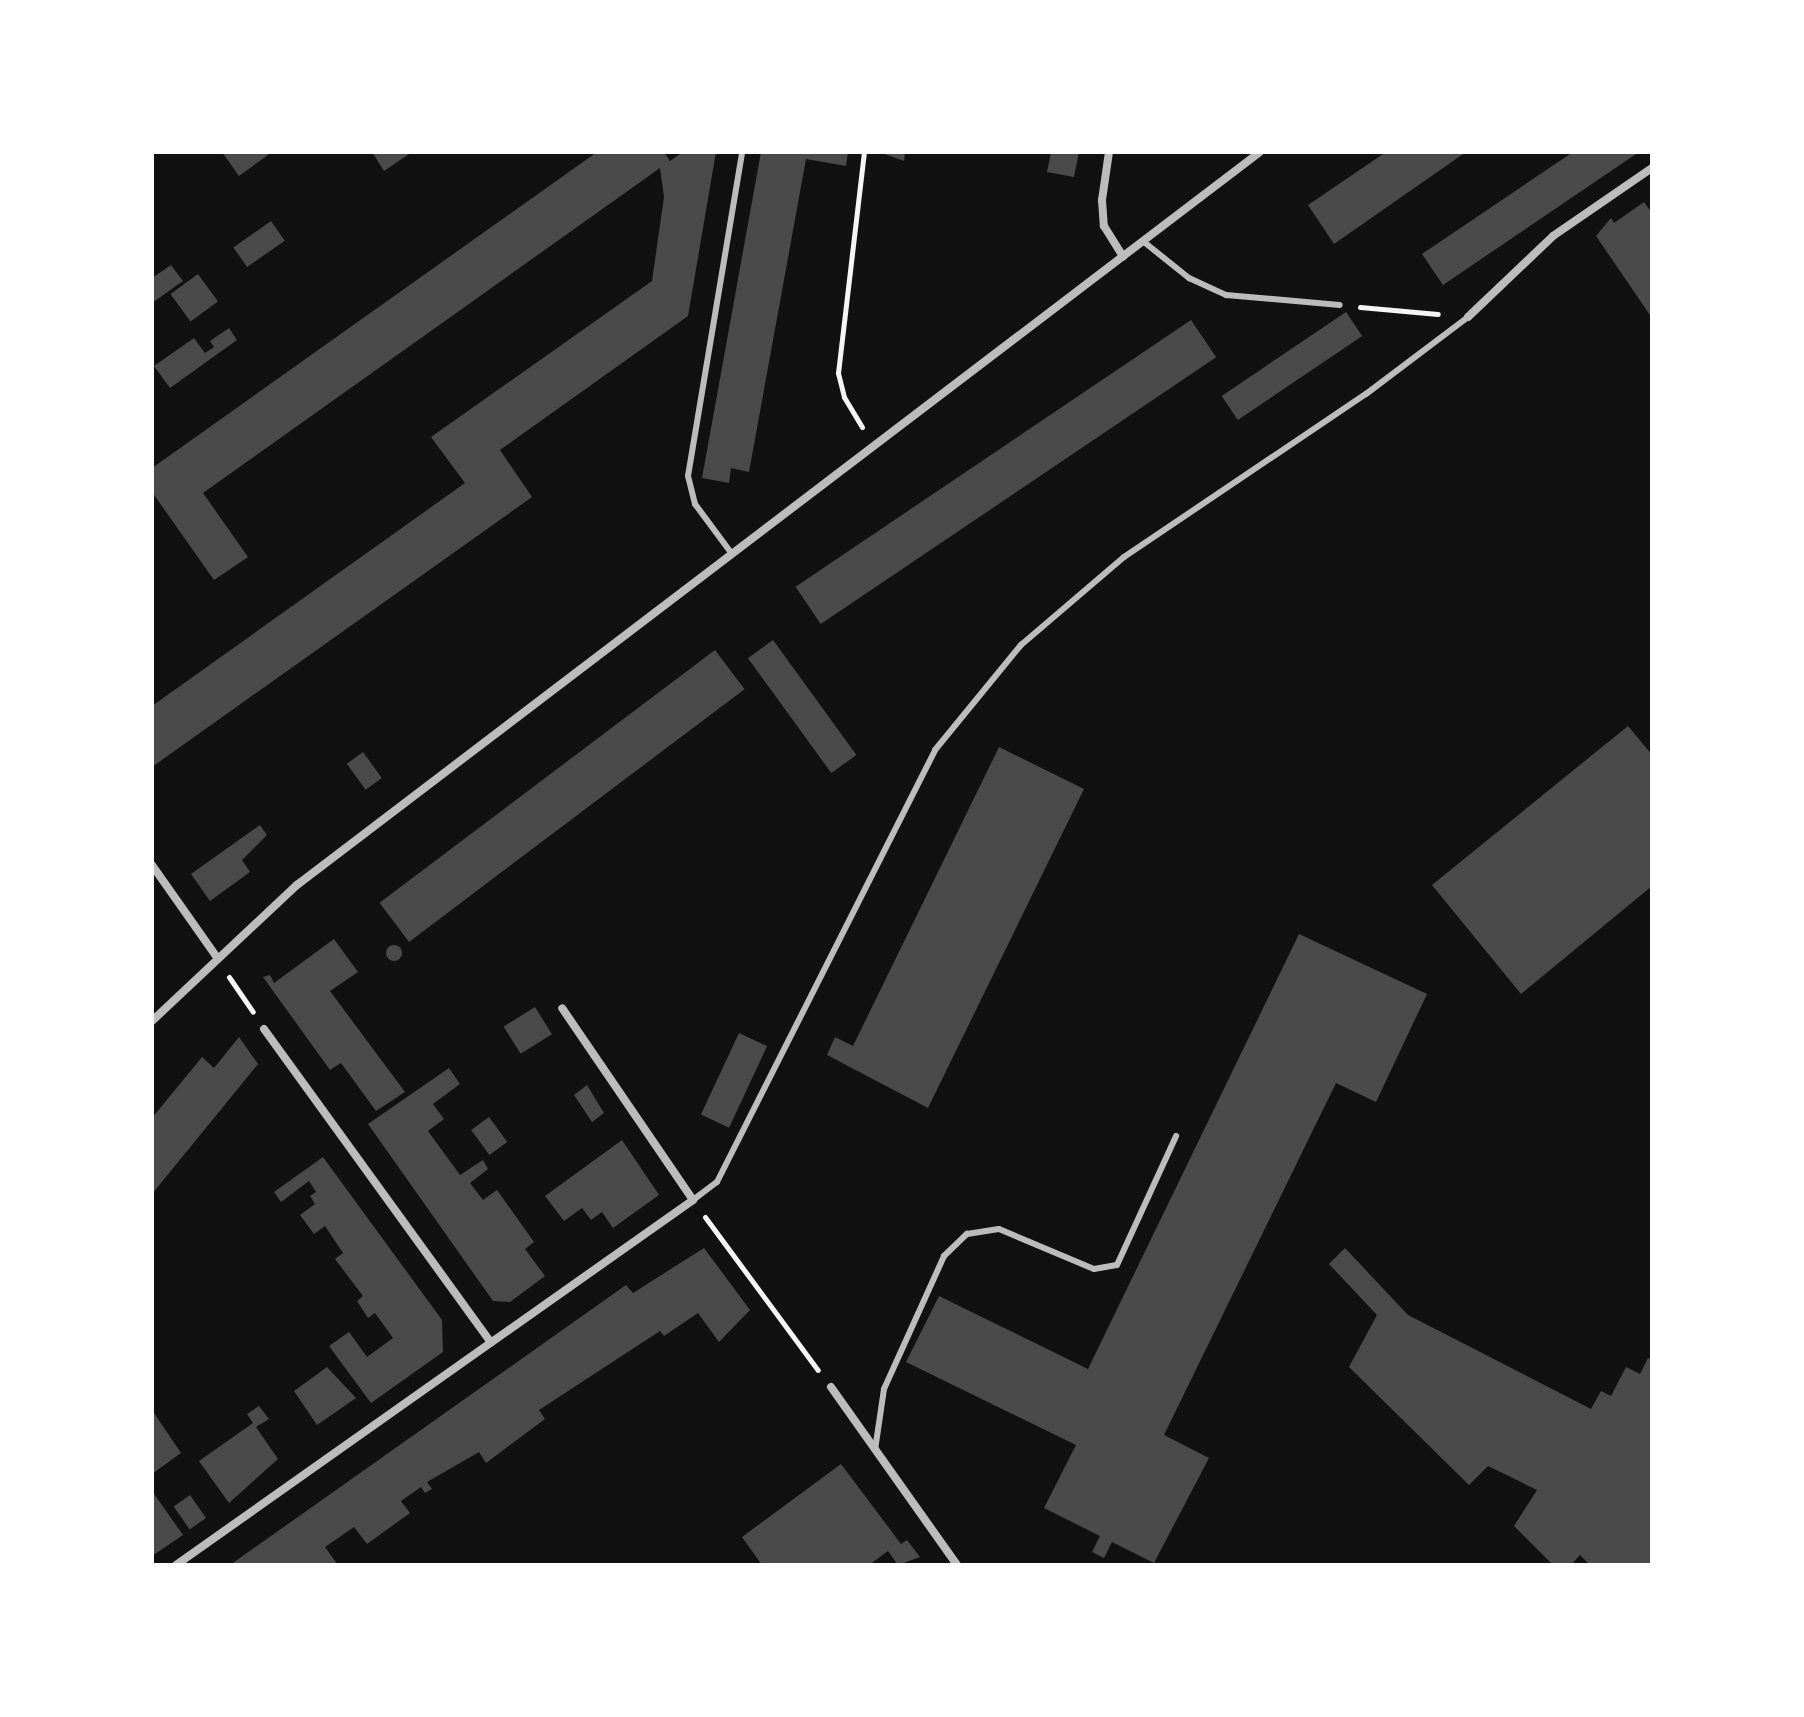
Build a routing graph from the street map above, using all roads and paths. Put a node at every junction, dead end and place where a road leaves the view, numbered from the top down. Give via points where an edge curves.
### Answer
1 (742, 152) edge
2 (864, 152) edge
3 (1109, 152) edge
4 (1260, 152) edge
5 (1652, 168) edge
6 (1144, 242) junction
7 (1123, 257) junction
8 (1340, 305) dead end
9 (1381, 309) dead end
10 (1397, 309) dead end
11 (1468, 317) joint
12 (874, 446) junction
13 (732, 554) junction
14 (152, 865) edge
15 (216, 956) junction
16 (562, 1008) dead end
17 (152, 1021) edge
18 (264, 1029) dead end
19 (1176, 1136) dead end
20 (693, 1200) junction
21 (491, 1343) junction
22 (831, 1387) joint
23 (875, 1450) junction
24 (176, 1565) edge
25 (957, 1565) edge

1 - 13 lane via 688,476 695,504
2 - 12 path via 838,373 844,397
3 - 7 street via 1103,214 1109,237
4 - 6 street
5 - 11 street via 1553,236
6 - 7 street
6 - 8 lane via 1189,278 1226,295
7 - 12 street
9 - 10 path
11 - 20 lane via 1366,394 1124,557 1021,645 935,750 717,1182
12 - 13 street
13 - 15 street via 297,885
14 - 15 street
15 - 17 street
16 - 20 street
18 - 21 street
19 - 23 lane via 1117,1265 1094,1269 999,1229 967,1234 944,1256 884,1389
20 - 21 street
20 - 22 path
21 - 24 street
22 - 23 street
23 - 25 street

